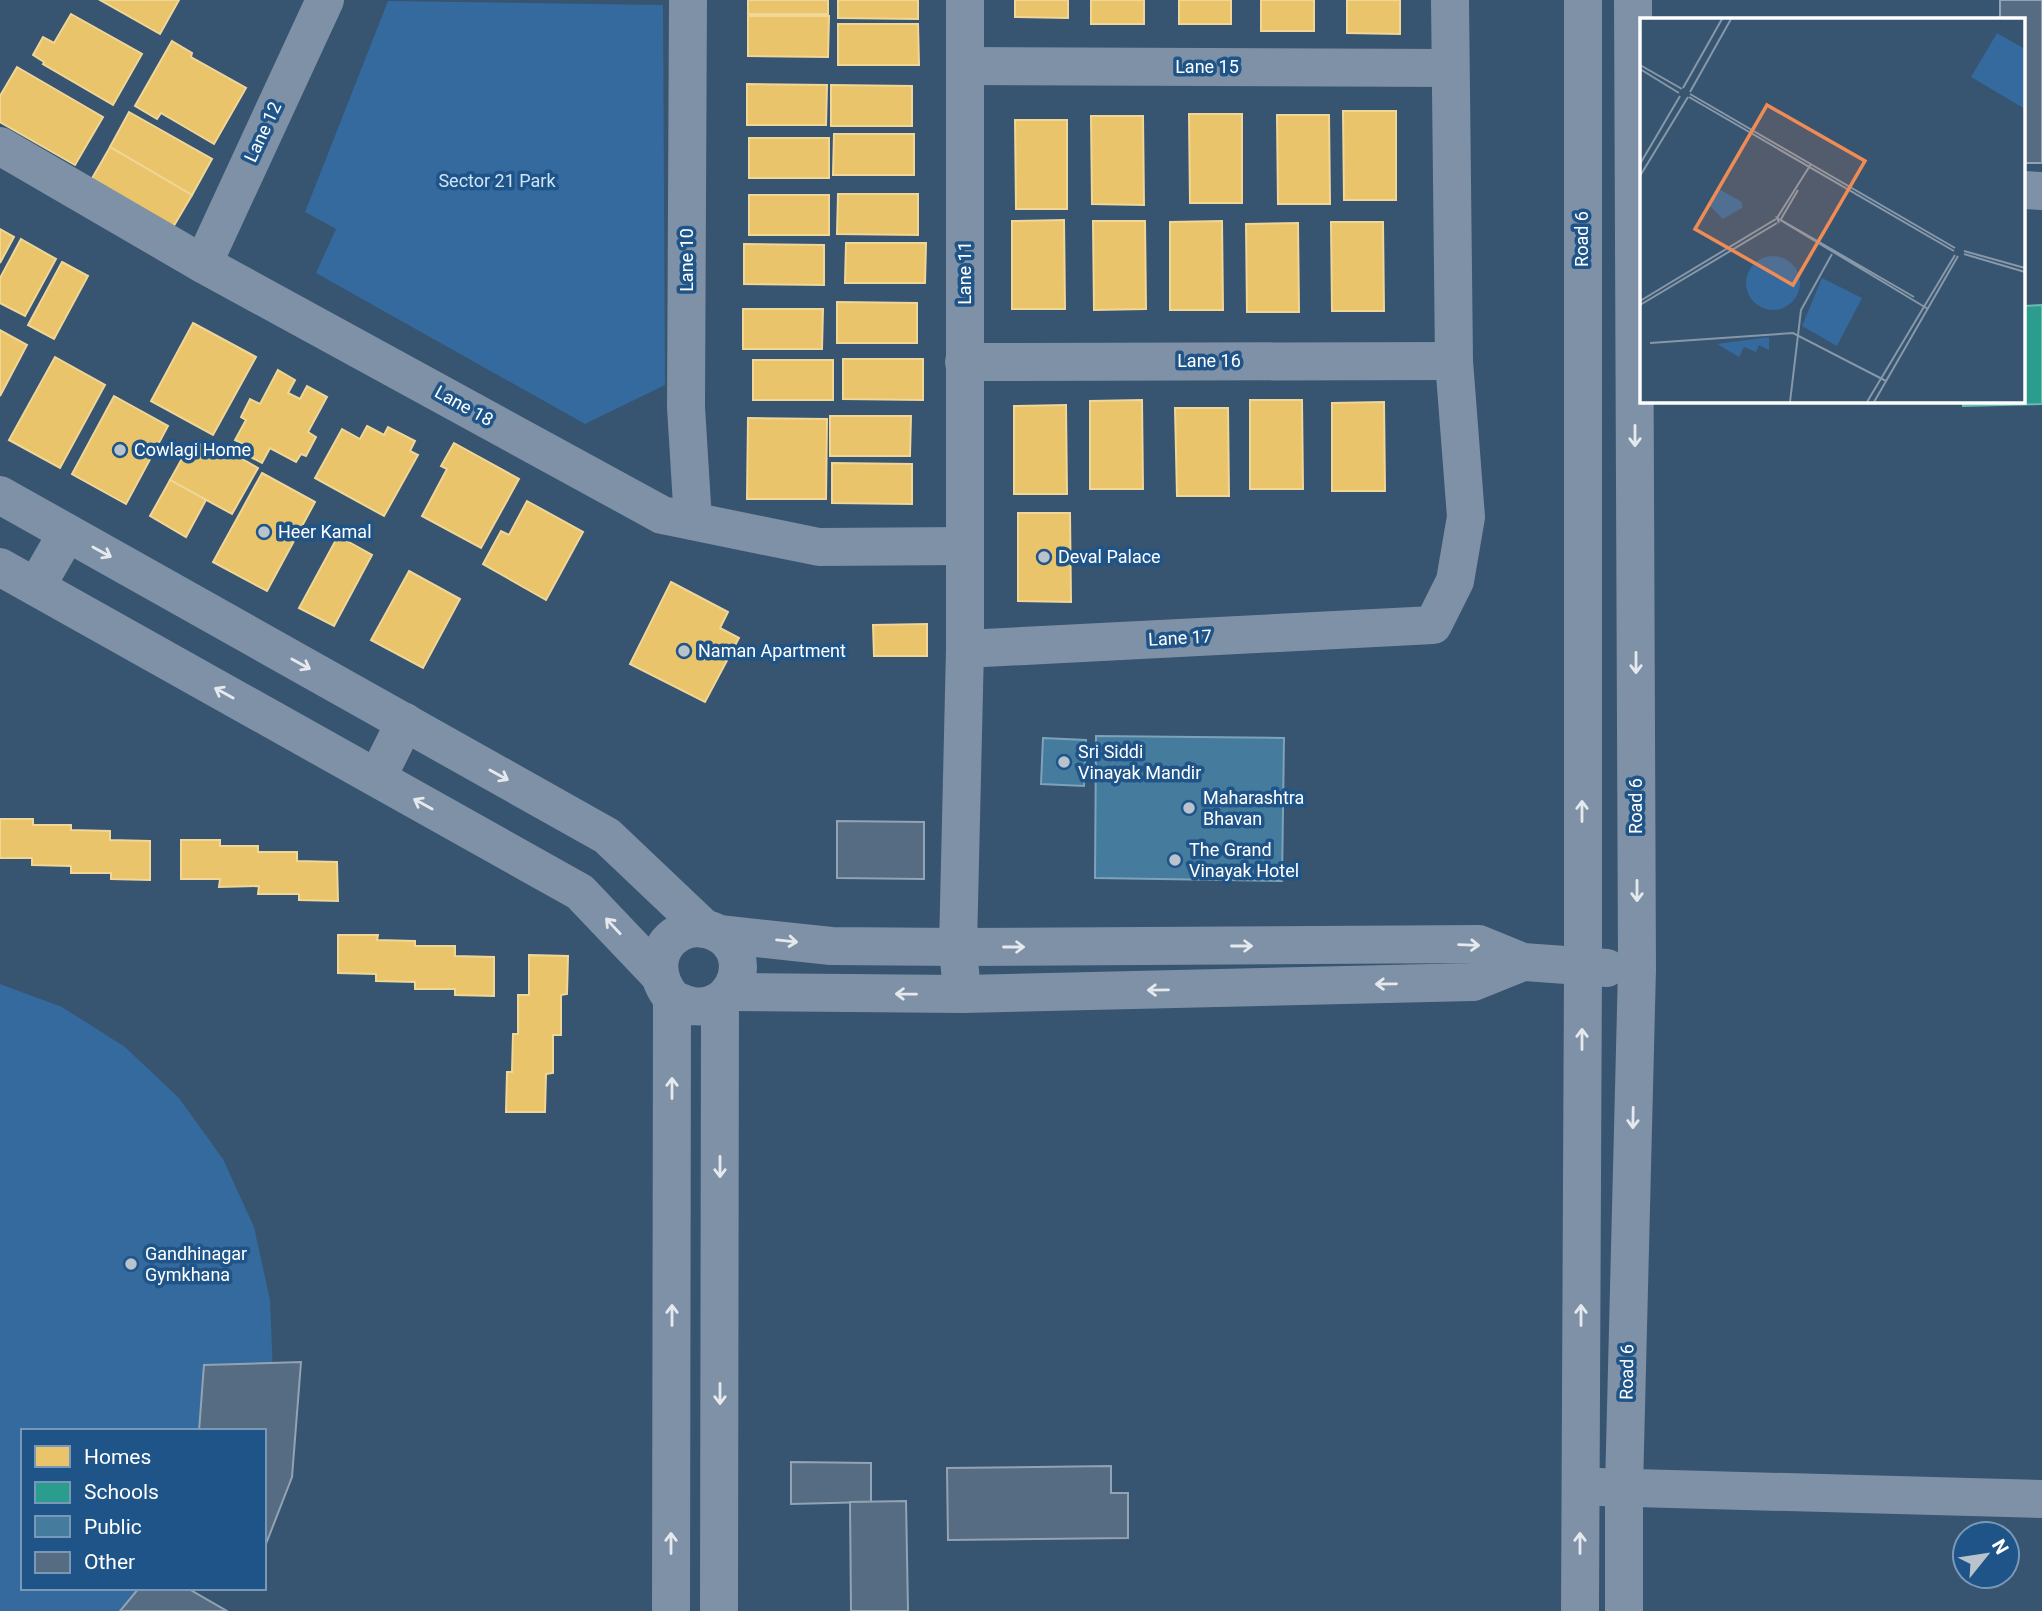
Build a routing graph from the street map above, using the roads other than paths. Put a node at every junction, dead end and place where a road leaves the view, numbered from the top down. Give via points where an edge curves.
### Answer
1 (325, 0) edge
2 (688, 0) edge
3 (965, 0) edge
4 (1450, 0) edge
5 (1583, 0) edge
6 (1633, 0) edge
7 (965, 66) junction
8 (1450, 68) junction
9 (0, 146) edge
10 (2024, 190) edge
11 (2042, 191) edge
12 (203, 264) junction
13 (1454, 361) junction
14 (964, 362) junction
15 (0, 495) edge
16 (693, 521) junction
17 (67, 533) junction
18 (964, 546) junction
19 (0, 567) edge
20 (36, 587) junction
21 (965, 649) junction
22 (405, 722) junction
23 (377, 778) junction
24 (712, 931) junction
25 (958, 947) junction
26 (1523, 962) junction
27 (1583, 967) junction
28 (1637, 969) junction
29 (666, 987) junction
30 (962, 994) junction
31 (725, 996) junction
32 (1580, 1487) junction
33 (1624, 1488) junction
34 (2042, 1499) edge
35 (671, 1611) edge
36 (719, 1611) edge
37 (1580, 1611) edge
38 (1624, 1611) edge

1 - 12 street, Lane 12
2 - 16 street, Lane 10 via 686,407
3 - 7 street, Lane 11
4 - 8 street
27 -> 5 street, Road 6
6 -> 28 street, Road 6
7 - 8 street, Lane 15
7 - 14 street, Lane 11
8 - 13 street
9 - 12 street, Lane 18
10 - 11 street
12 - 16 street, Lane 18 via 662,514
13 - 14 street, Lane 16
13 - 21 street, Lane 17 via 1466,517 1455,581 1433,625
14 - 18 street, Lane 11
15 - 17 street
16 - 18 street, Lane 18 via 819,547
17 - 20 street
17 -> 22 street
18 - 21 street, Lane 11
19 - 20 street
23 -> 20 street
21 - 25 street, Lane 11
22 - 23 street
22 -> 24 street via 607,836
29 -> 23 street via 580,891
24 -> 25 street via 831,946
24 - 29 street via 693,928 670,940 659,963
24 - 31 street via 736,954 736,981
25 -> 26 street via 1479,944
25 - 30 street, Lane 11
26 - 27 street
26 -> 30 street via 1473,982
27 - 28 street
32 -> 27 street, Road 6
28 -> 33 street, Road 6
29 - 31 street via 683,1004 696,1008
35 -> 29 street
30 -> 31 street
31 -> 36 street
32 - 33 street
37 -> 32 street, Road 6
33 - 34 street
33 - 38 street, Road 6

